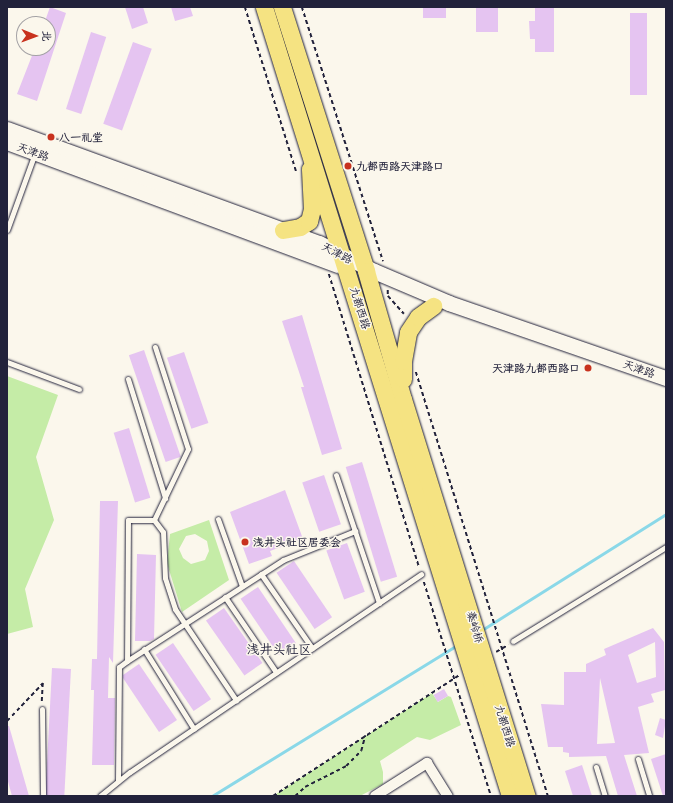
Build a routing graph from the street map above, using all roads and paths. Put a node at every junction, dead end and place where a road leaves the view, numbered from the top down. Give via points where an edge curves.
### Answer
1 (244, 7) edge
2 (264, 7) edge
3 (282, 7) edge
4 (302, 7) edge
5 (7, 129) edge
6 (7, 142) edge
7 (308, 145) junction
8 (37, 147) junction
9 (298, 178) dead end
10 (7, 230) edge
11 (283, 230) junction
12 (323, 257) junction
13 (346, 263) junction
14 (367, 273) junction
15 (388, 282) junction
16 (433, 306) junction
17 (413, 324) junction
18 (155, 347) dead end
19 (7, 362) edge
20 (416, 371) dead end
21 (666, 378) edge
22 (128, 379) dead end
23 (666, 388) edge
24 (79, 389) dead end
25 (403, 399) junction
26 (336, 475) dead end
27 (165, 498) junction
28 (218, 519) dead end
29 (154, 520) junction
30 (355, 531) junction
31 (666, 547) edge
32 (261, 574) junction
33 (421, 574) junction
34 (242, 586) junction
35 (225, 597) junction
36 (466, 599) joint
37 (378, 603) junction
38 (452, 609) joint
39 (183, 624) junction
40 (513, 641) joint
41 (312, 648) junction
42 (502, 648) junction
43 (144, 650) junction
44 (127, 661) junction
45 (477, 662) junction
46 (276, 672) junction
47 (453, 679) junction
48 (236, 700) junction
49 (42, 709) joint
50 (7, 721) edge
51 (194, 729) junction
52 (365, 736) junction
53 (638, 759) dead end
54 (596, 767) dead end
55 (118, 781) junction
56 (43, 796) edge
57 (100, 796) edge
58 (273, 796) edge
59 (295, 796) edge
60 (375, 796) edge
61 (448, 796) edge
62 (491, 796) edge
63 (510, 796) edge
64 (527, 796) edge
65 (548, 796) edge
66 (605, 796) edge
67 (649, 796) edge

1 - 9 path
2 - 7 main road, 九都西路
3 - 14 main road, 九都西路
4 - 15 path
5 - 8 main road, 天津路
6 - 8 main road, 天津路
7 - 11 main road via 312,209 309,221 300,227
7 - 13 main road, 九都西路
8 - 10 lane
8 - 11 main road, 天津路
8 - 12 main road, 天津路
11 - 13 main road, 天津路 via 319,243
12 - 13 main road, 天津路
12 - 33 path
13 - 14 main road, 天津路
13 - 38 main road, 九都西路
14 - 15 main road, 天津路
14 - 25 main road, 九都西路
15 - 16 main road, 天津路
15 - 17 path via 388,296
15 - 21 main road, 天津路
16 - 17 main road
16 - 23 main road, 天津路
17 - 25 main road via 408,332 403,361
18 - 27 lane via 188,449
19 - 24 lane
20 - 42 path
22 - 27 lane
25 - 36 main road, 九都西路
26 - 30 lane
27 - 29 lane
28 - 34 lane
29 - 39 lane via 163,532 165,578
29 - 44 lane via 128,520
30 - 32 lane via 283,560
30 - 37 lane
31 - 40 lane
32 - 34 lane
32 - 41 lane
33 - 37 lane
33 - 47 path
34 - 35 lane
35 - 39 lane
35 - 46 lane
36 - 45 main road, 秦岭桥
37 - 41 lane
38 - 45 main road, 秦岭桥
39 - 43 lane
39 - 48 lane
40 - 42 path
41 - 46 lane
42 - 45 path
42 - 65 path
43 - 44 lane
43 - 51 lane
44 - 55 lane via 120,667
45 - 47 path
45 - 63 main road, 九都西路
45 - 64 main road, 九都西路
46 - 48 lane
47 - 52 path
47 - 62 path
48 - 51 lane
49 - 50 path via 43,683
49 - 56 lane
51 - 55 lane
52 - 58 path
52 - 59 path via 361,751 346,766 305,787
53 - 67 lane
54 - 66 lane
55 - 57 lane
60 - 61 street via 427,763

